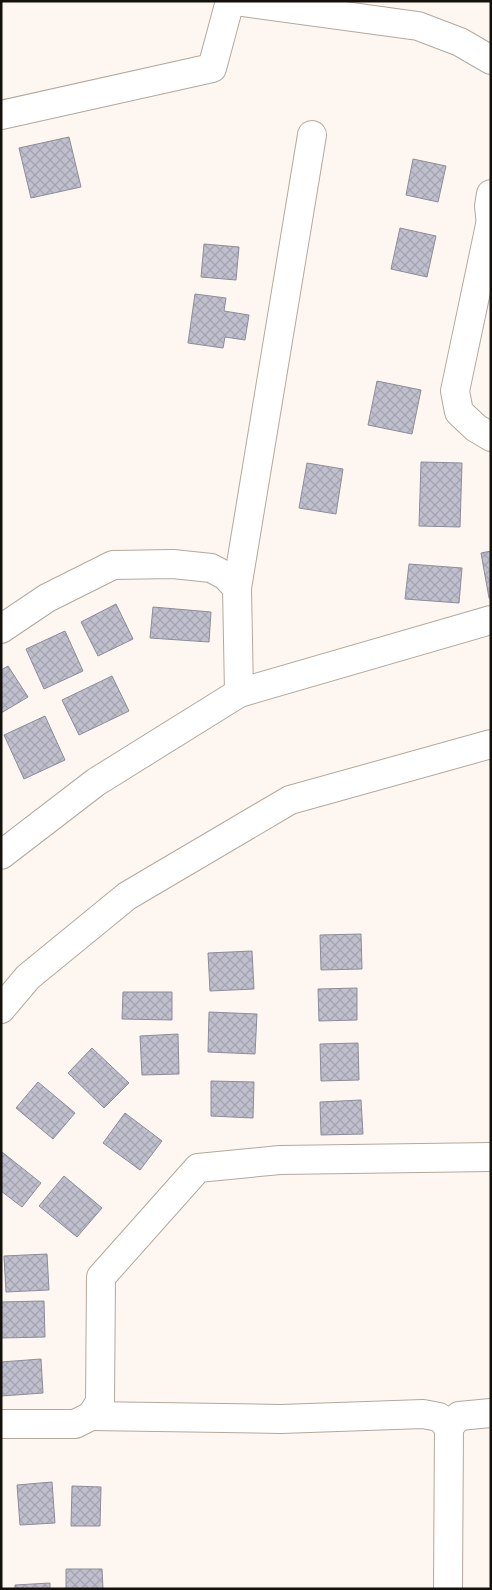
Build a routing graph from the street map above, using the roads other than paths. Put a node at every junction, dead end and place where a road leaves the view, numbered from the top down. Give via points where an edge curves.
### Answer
1 (230, 1) edge
2 (235, 1) edge
3 (491, 60) edge
4 (1, 115) edge
5 (312, 135) dead end
6 (491, 194) edge
7 (490, 225) edge
8 (491, 437) edge
9 (237, 588) junction
10 (491, 620) edge
11 (1, 629) edge
12 (239, 693) junction
13 (491, 744) edge
14 (1, 854) edge
15 (1, 1009) edge
16 (491, 1157) edge
17 (491, 1413) edge
18 (91, 1416) junction
19 (1, 1424) edge
20 (450, 1427) junction
21 (448, 1589) edge

1 - 4 street via 212,68
2 - 3 street via 418,26 460,42
5 - 9 street
6 - 7 street via 488,206
7 - 8 street via 455,391 459,412
9 - 11 street via 226,576 210,568 173,564 113,566 47,598
9 - 12 street
10 - 12 street
12 - 14 street via 96,782
13 - 15 street via 290,800 127,896 28,977
16 - 18 street via 280,1160 198,1168 101,1277 100,1402
17 - 20 street via 459,1416
18 - 19 street via 75,1424
18 - 20 street via 281,1419 423,1414 439,1418
20 - 21 street

